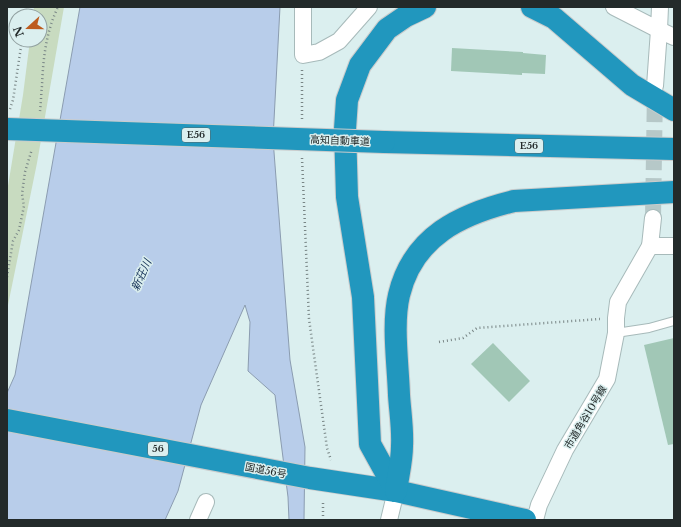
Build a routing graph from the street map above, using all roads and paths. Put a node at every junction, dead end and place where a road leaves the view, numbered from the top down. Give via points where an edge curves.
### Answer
1 (303, 7) edge
2 (369, 7) edge
3 (425, 7) edge
4 (532, 7) edge
5 (614, 7) edge
6 (660, 7) edge
7 (659, 30) junction
8 (674, 37) edge
9 (21, 48) edge
10 (303, 55) junction
11 (654, 86) tunnel mouth
12 (674, 110) edge
13 (7, 114) edge
14 (302, 125) dead end
15 (7, 129) edge
16 (674, 149) edge
17 (301, 156) dead end
18 (674, 192) edge
19 (653, 218) tunnel mouth
20 (650, 246) junction
21 (674, 246) edge
22 (674, 321) edge
23 (616, 326) junction
24 (439, 342) dead end
25 (7, 420) edge
26 (331, 460) dead end
27 (396, 491) junction
28 (324, 499) dead end
29 (206, 502) dead end
30 (198, 520) edge
31 (323, 520) edge
32 (389, 520) edge
33 (525, 520) edge
34 (535, 520) edge

1 - 10 street
2 - 10 street via 339,41 319,52
3 - 27 highway via 387,29 360,64 347,100 345,128 347,197 363,297 370,444
4 - 12 highway via 554,18 632,85
5 - 7 street
6 - 7 street
7 - 8 street
7 - 11 street
9 - 13 path via 13,100
10 - 14 path
15 - 16 highway, 高知自動車道 / E56, bridge
17 - 26 path via 310,319 327,448
18 - 27 highway via 514,201 468,215 447,226 428,241 406,274 396,316 402,446
19 - 20 street
20 - 21 street
20 - 23 street, 市道角谷10号線 via 618,302
22 - 23 lane via 649,328
23 - 24 path via 477,328 463,338
23 - 34 street, 市道角谷10号線 via 607,379 565,450 539,505
25 - 27 highway, 国道56号 / 56 via 310,478
27 - 32 street
27 - 33 highway, 国道56号 / 56
28 - 31 path
29 - 30 street

